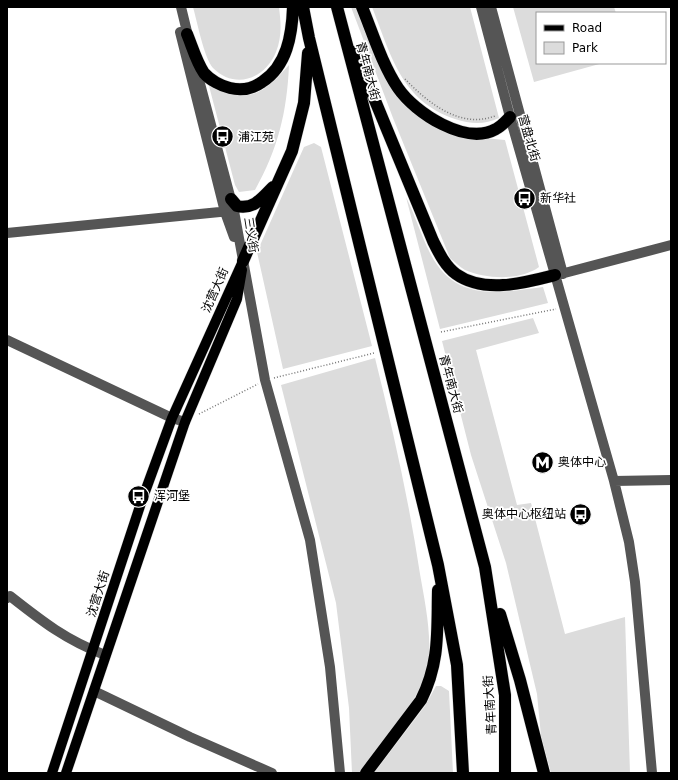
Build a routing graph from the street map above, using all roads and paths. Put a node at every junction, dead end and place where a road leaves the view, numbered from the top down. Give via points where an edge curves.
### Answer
1 (174, 7) edge
2 (181, 7) edge
3 (293, 7) edge
4 (303, 7) edge
5 (337, 7) edge
6 (362, 7) edge
7 (481, 7) edge
8 (491, 7) edge
9 (187, 34) junction
10 (309, 38) junction
11 (401, 74) dead end
12 (509, 114) junction
13 (278, 182) junction
14 (230, 207) junction
15 (7, 233) edge
16 (671, 245) edge
17 (242, 261) junction
18 (559, 274) junction
19 (564, 308) junction
20 (441, 332) dead end
21 (7, 340) edge
22 (374, 353) dead end
23 (265, 380) junction
24 (172, 418) junction
25 (185, 422) junction
26 (671, 480) edge
27 (614, 481) junction
28 (438, 565) junction
29 (485, 567) junction
30 (7, 598) edge
31 (93, 651) junction
32 (106, 655) junction
33 (94, 691) junction
34 (52, 773) edge
35 (66, 773) edge
36 (272, 773) edge
37 (340, 773) edge
38 (366, 773) edge
39 (463, 773) edge
40 (505, 773) edge
41 (544, 773) edge
42 (652, 773) edge

1 - 14 street, 三义街
2 - 9 street, 三义街
3 - 9 highway via 289,41 280,64 272,75 244,90 230,88 210,78 201,67
4 - 10 highway
5 - 18 highway via 433,241 448,266 466,279 487,284 514,284
5 - 29 highway, 青年南大街
6 - 12 highway via 393,80 403,95 421,111 440,123 466,133 495,130
7 - 12 street, 营盘北街
8 - 18 street, 营盘北街
9 - 14 street, 三义街
10 - 13 highway via 306,84 299,124 292,151
10 - 28 highway
11 - 12 path via 420,95 444,111 469,120
12 - 18 street, 营盘北街
13 - 14 highway via 256,203 250,206
13 - 17 highway
14 - 15 street
14 - 17 street, 三义街
16 - 18 street
17 - 23 street, 三义街
17 - 24 main road, 沈营大街
17 - 25 main road, 沈营大街 via 237,299
18 - 19 street
19 - 20 path
19 - 27 street
21 - 24 street
22 - 23 path
23 - 25 path
23 - 37 street, 三义街 via 310,540 330,667
24 - 25 street
24 - 31 main road, 沈营大街 via 142,500
25 - 32 main road, 沈营大街
26 - 27 street
27 - 42 street via 629,542 635,582
28 - 38 highway via 434,669 428,686 409,717
28 - 39 highway via 457,665
29 - 40 highway, 青年南大街 via 505,695
29 - 41 highway via 520,680
30 - 31 street via 10,596 69,640
31 - 32 street
31 - 34 main road, 沈营大街
32 - 33 main road, 沈营大街
33 - 35 main road, 沈营大街
33 - 36 street

